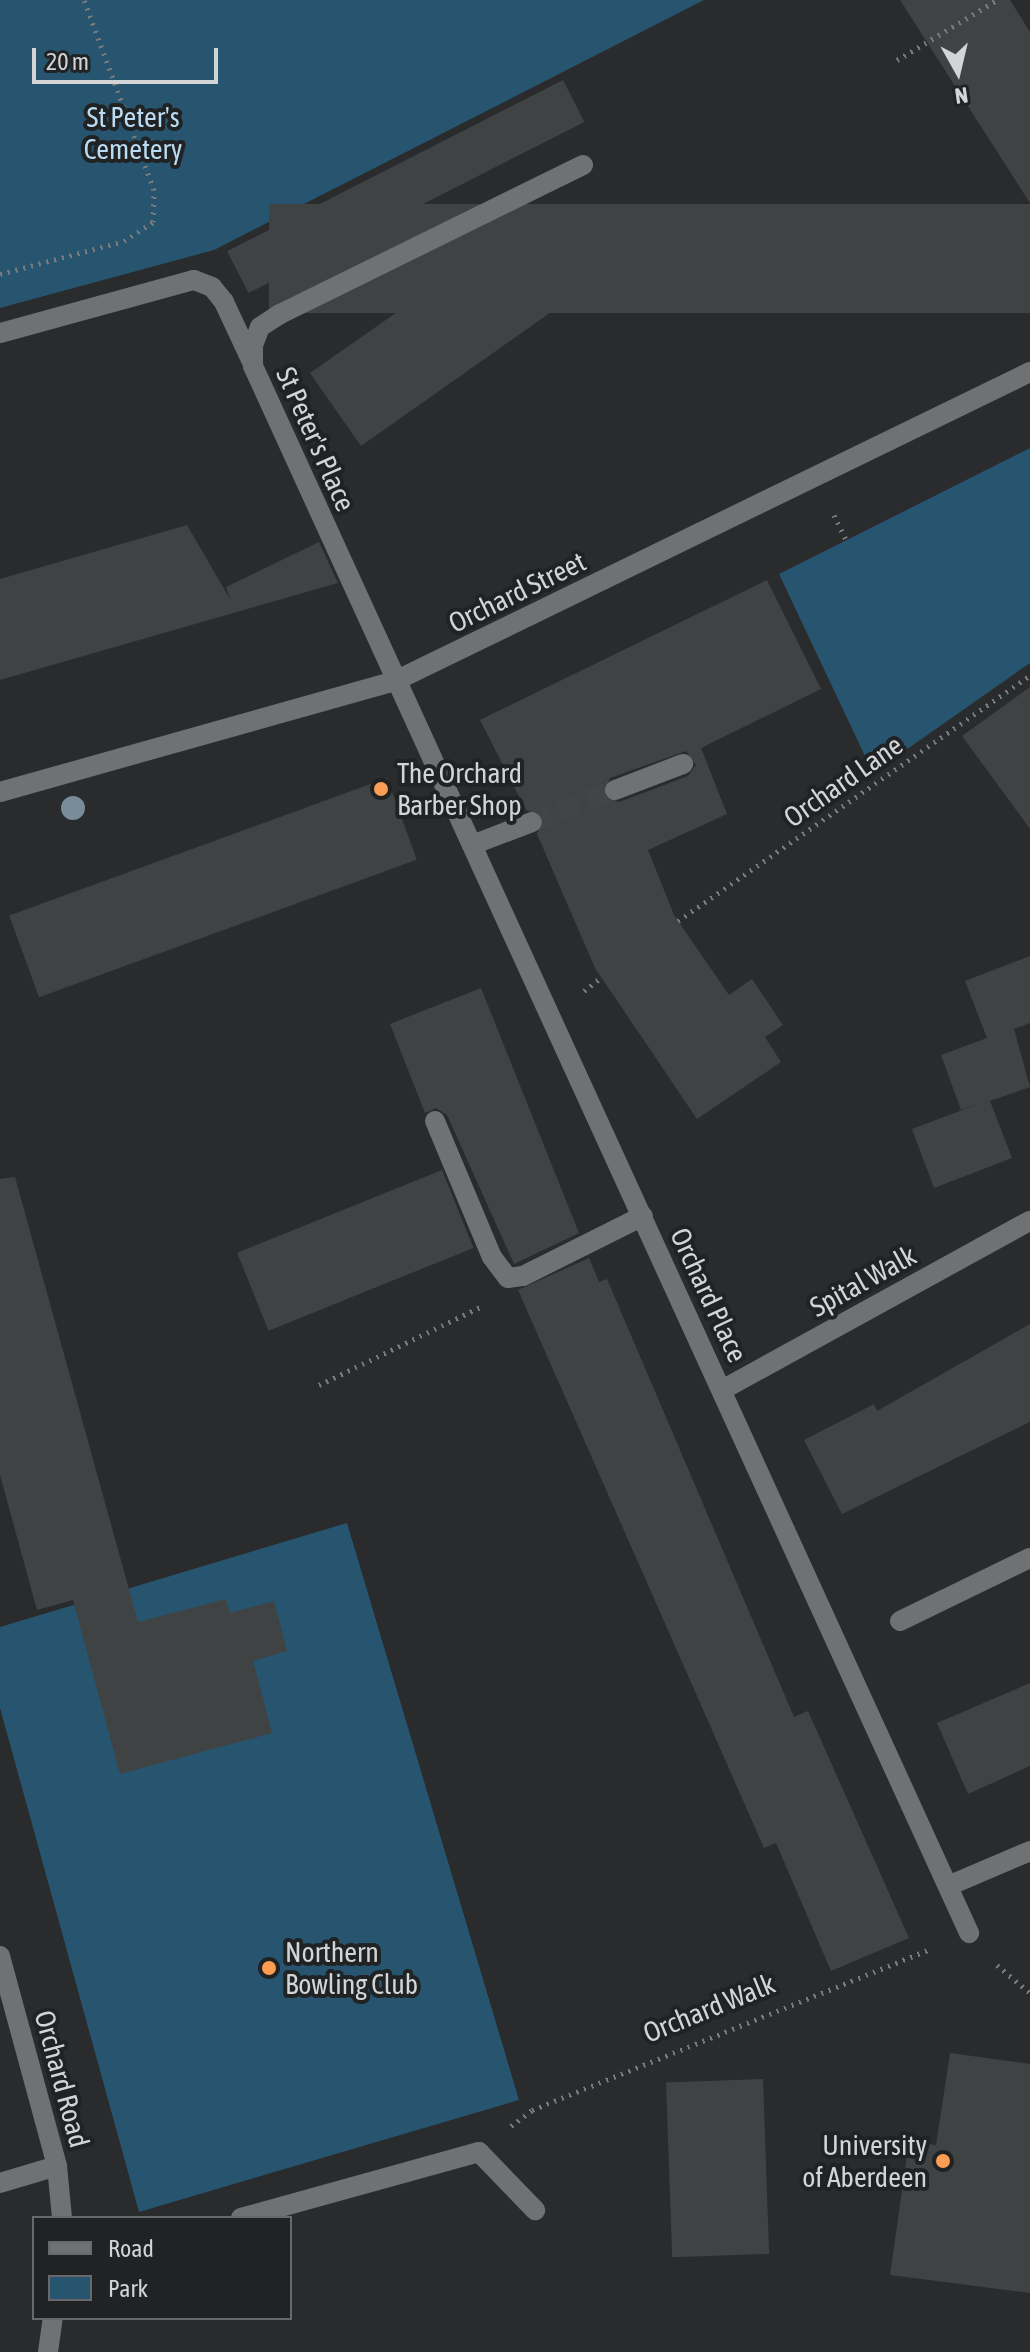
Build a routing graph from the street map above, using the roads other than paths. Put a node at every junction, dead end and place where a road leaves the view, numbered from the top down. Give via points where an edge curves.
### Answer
1 (583, 165) dead end
2 (0, 333) edge
3 (253, 366) junction
4 (1030, 372) edge
5 (395, 681) junction
6 (683, 764) dead end
7 (615, 790) tunnel mouth
8 (0, 792) edge
9 (532, 822) tunnel mouth
10 (472, 845) junction
11 (435, 1121) dead end
12 (643, 1216) junction
13 (1030, 1221) edge
14 (722, 1390) junction
15 (1030, 1558) edge
16 (900, 1621) dead end
17 (1030, 1851) edge
18 (948, 1886) junction
19 (969, 1933) road end
20 (0, 1956) edge
21 (57, 2166) junction
22 (0, 2183) edge
23 (535, 2210) dead end
24 (62, 2216) edge
25 (248, 2216) edge
26 (53, 2320) edge
27 (48, 2352) edge

1 - 3 street, St Peter's Place via 280,314 260,327
2 - 3 street via 194,280 212,287 224,302
3 - 5 street, St Peter's Place
4 - 5 street, Orchard Street
5 - 8 street, Orchard Street
5 - 10 street, Orchard Place
6 - 7 street
9 - 10 street
10 - 12 street, Orchard Place
11 - 12 street via 492,1257 508,1278 523,1276
12 - 14 street, Orchard Place
13 - 14 street, Spital Walk
14 - 18 street, Orchard Place
15 - 16 street
17 - 18 street
18 - 19 street, Orchard Place
20 - 21 street, Orchard Road
21 - 22 street
21 - 24 street, Orchard Road
23 - 25 street via 479,2152
26 - 27 street

